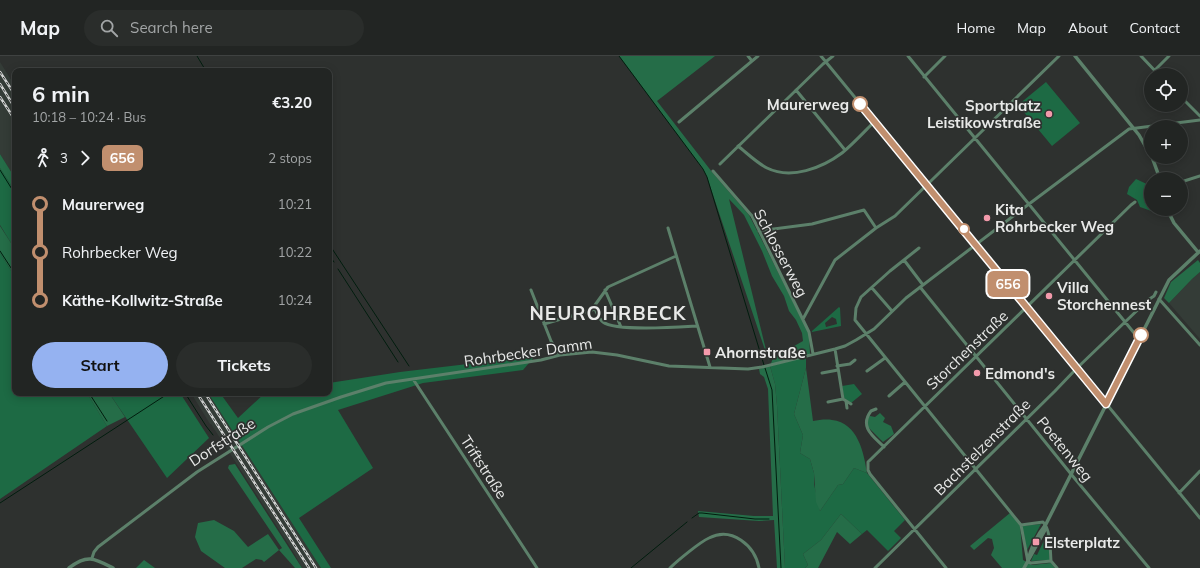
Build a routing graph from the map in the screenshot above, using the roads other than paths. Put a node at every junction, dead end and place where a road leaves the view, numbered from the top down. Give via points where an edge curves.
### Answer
1 (748, 56) edge
2 (758, 56) edge
3 (821, 56) edge
4 (833, 56) edge
5 (908, 56) edge
6 (945, 56) edge
7 (1059, 56) edge
8 (1075, 56) edge
9 (1141, 56) edge
10 (1169, 56) edge
11 (752, 61) junction
12 (826, 62) junction
13 (1152, 68) edge
14 (1156, 68) edge
15 (924, 77) junction
16 (796, 90) junction
17 (1188, 104) edge
18 (1200, 116) edge
19 (1200, 120) edge
20 (679, 122) dead end
21 (875, 122) junction
22 (1133, 128) junction
23 (974, 138) junction
24 (1144, 144) edge
25 (738, 146) junction
26 (845, 150) junction
27 (720, 164) dead end
28 (713, 171) dead end
29 (1200, 176) edge
30 (1188, 180) edge
31 (926, 185) junction
32 (1135, 202) dead end
33 (1029, 204) junction
34 (1170, 216) edge
35 (668, 228) dead end
36 (876, 228) junction
37 (759, 231) junction
38 (976, 244) junction
39 (919, 248) dead end
40 (1199, 252) edge
41 (676, 256) junction
42 (904, 260) junction
43 (1074, 260) junction
44 (923, 285) junction
45 (872, 288) junction
46 (920, 288) junction
47 (531, 290) dead end
48 (605, 290) junction
49 (1156, 292) dead end
50 (1160, 299) junction
51 (1027, 307) junction
52 (595, 309) junction
53 (892, 311) junction
54 (803, 319) junction
55 (1125, 322) junction
56 (544, 324) junction
57 (697, 326) junction
58 (621, 327) junction
59 (866, 334) junction
60 (1139, 339) junction
61 (1200, 345) edge
62 (835, 349) junction
63 (812, 354) junction
64 (560, 355) junction
65 (976, 357) junction
66 (885, 358) junction
67 (855, 360) dead end
68 (838, 366) junction
69 (710, 367) junction
70 (1077, 368) junction
71 (838, 370) junction
72 (867, 371) dead end
73 (822, 372) dead end
74 (413, 379) junction
75 (905, 382) junction
76 (889, 396) dead end
77 (844, 400) junction
78 (828, 402) dead end
79 (851, 404) dead end
80 (1106, 404) junction
81 (925, 406) junction
82 (847, 408) dead end
83 (876, 409) dead end
84 (1027, 419) junction
85 (884, 447) junction
86 (976, 469) junction
87 (1200, 471) edge
88 (1071, 474) junction
89 (1178, 492) junction
90 (1200, 518) edge
91 (1046, 524) junction
92 (1022, 525) junction
93 (915, 529) junction
94 (92, 558) junction
95 (1051, 561) junction
96 (1028, 562) junction
97 (69, 568) edge
98 (113, 568) edge
99 (537, 568) edge
100 (670, 568) edge
101 (759, 568) edge
102 (875, 568) edge
103 (946, 568) edge
104 (1024, 568) edge
105 (1057, 568) edge
106 (1149, 568) edge

1 - 11 street
2 - 11 street
3 - 12 street
4 - 12 street
5 - 15 street
6 - 15 street
7 - 23 street
8 - 22 street
9 - 13 street
10 - 14 street
11 - 20 street
12 - 16 street
12 - 21 street
15 - 23 street
16 - 25 street
16 - 26 street
17 - 18 street
19 - 22 street
21 - 26 street
21 - 31 street
22 - 24 street
22 - 33 street, Rohrbecker Damm
23 - 31 street
23 - 33 street
25 - 26 street via 766,168 787,173 809,170
25 - 27 street
28 - 37 street, Schlosserweg via 752,216
29 - 30 street
31 - 36 street via 895,216
31 - 38 street
32 - 43 street, Storchenstraße
33 - 38 street, Rohrbecker Damm
33 - 43 street
34 - 40 street
35 - 41 street
36 - 37 street via 864,210 812,224
36 - 54 street via 835,260
37 - 54 street, Schlosserweg
38 - 44 street, Rohrbecker Damm
38 - 51 street
39 - 42 street
40 - 50 street via 1169,280
41 - 48 street
41 - 57 street
42 - 44 street
42 - 45 street
43 - 51 street, Storchenstraße
43 - 55 street
44 - 46 street, Rohrbecker Damm
45 - 53 street
45 - 59 street via 861,297 856,308 855,320
46 - 53 street, Rohrbecker Damm
46 - 65 street, Poetenweg
47 - 56 street
48 - 52 street
48 - 58 street
49 - 55 street, Bachstelzenstraße
50 - 60 street
50 - 61 street
51 - 65 street, Storchenstraße
51 - 70 street
52 - 56 street
52 - 58 street via 603,322
53 - 59 street, Rohrbecker Damm
54 - 63 street, Schlosserweg via 809,332
55 - 60 street
55 - 70 street, Bachstelzenstraße
56 - 64 street
57 - 58 street via 656,329
57 - 69 street
59 - 62 street, Rohrbecker Damm
59 - 66 street
60 - 80 street
62 - 63 street, Rohrbecker Damm
62 - 68 street
63 - 69 street, Rohrbecker Damm via 748,369
64 - 69 street, Rohrbecker Damm via 592,352 669,366
64 - 74 street, Rohrbecker Damm
65 - 81 street, Storchenstraße
65 - 84 street, Poetenweg
66 - 72 street
66 - 75 street
67 - 68 street via 850,364
68 - 71 street
70 - 80 street
70 - 84 street, Bachstelzenstraße
71 - 73 street
71 - 77 street
74 - 94 street, Dorfstraße via 386,383 281,420 218,458 169,493 98,547
74 - 99 street, Triftstraße
75 - 76 street
75 - 81 street
77 - 78 street
77 - 79 street
77 - 82 street
80 - 88 street
80 - 89 street
81 - 85 street, Storchenstraße
81 - 86 street
83 - 85 street via 870,411 866,423 868,431
84 - 86 street, Bachstelzenstraße
84 - 88 street, Poetenweg
85 - 93 street, Storchenstraße via 868,462 868,470
86 - 92 street
86 - 93 street, Bachstelzenstraße
87 - 89 street
88 - 91 street
88 - 106 street, Poetenweg
89 - 90 street
91 - 92 street via 1043,522
91 - 95 street
91 - 96 street
92 - 96 street
93 - 102 street, Bachstelzenstraße
93 - 103 street
94 - 97 street via 82,560
94 - 98 street
95 - 96 street
95 - 105 street
96 - 104 street
100 - 101 street via 709,537 723,535 739,539 746,544 755,555

